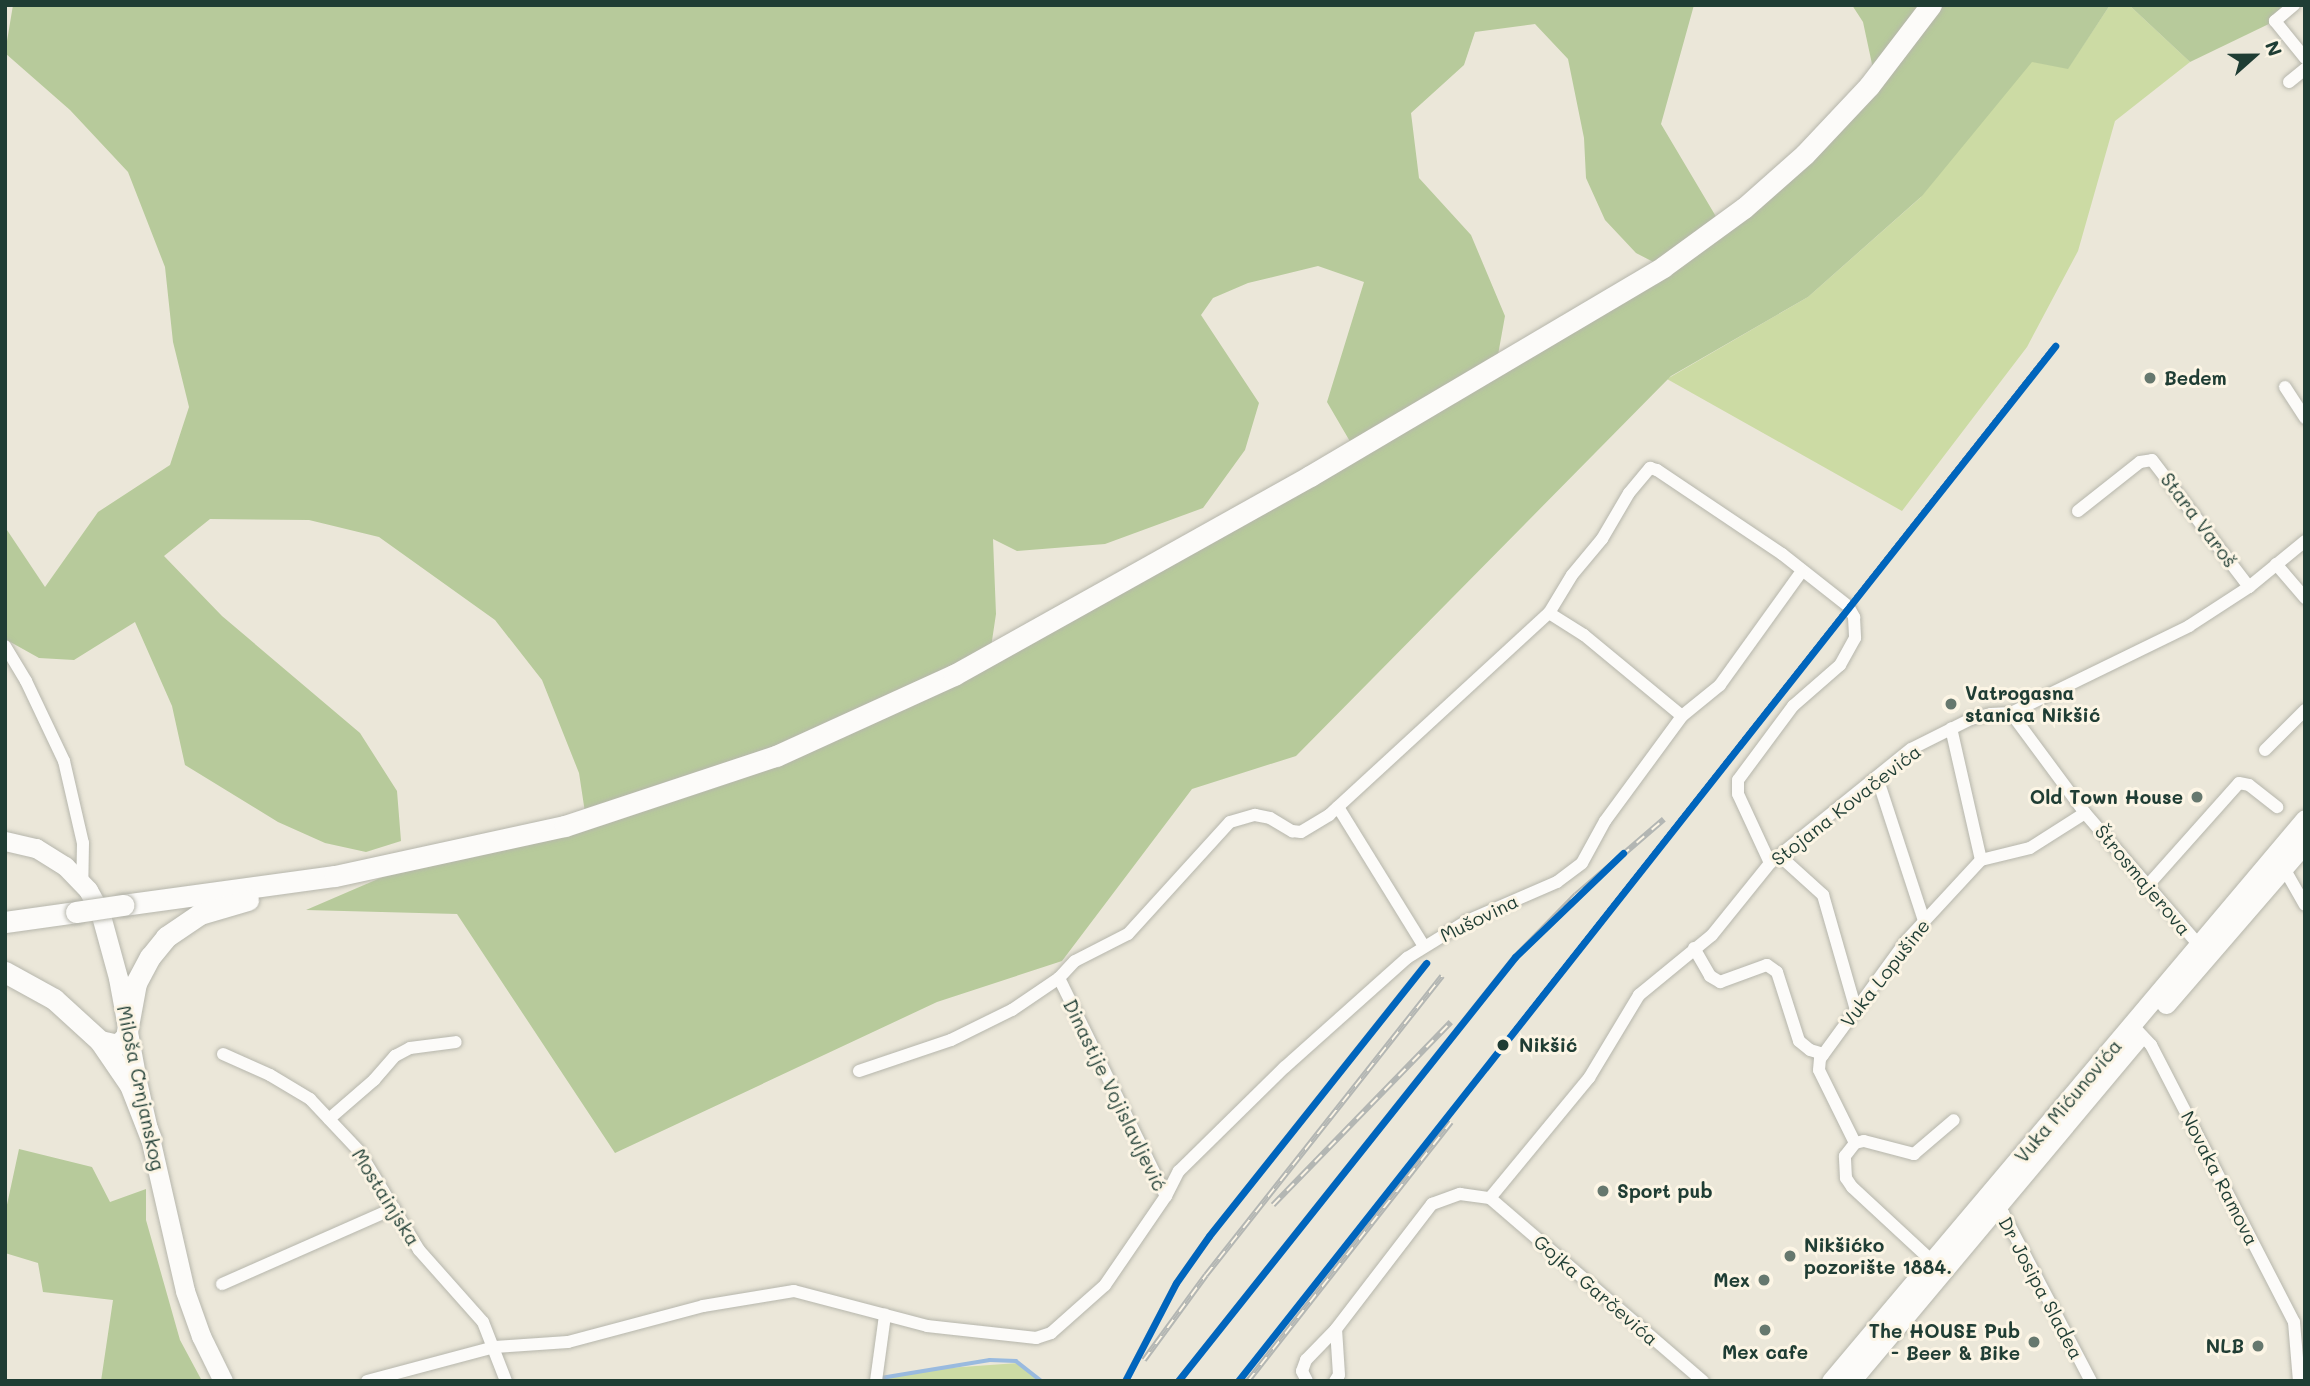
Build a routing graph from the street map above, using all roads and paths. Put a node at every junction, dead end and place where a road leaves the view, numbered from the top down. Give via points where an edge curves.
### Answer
1 (1931, 5) edge
2 (2294, 5) edge
3 (2305, 58) edge
4 (2305, 69) edge
5 (2289, 82) dead end
6 (2285, 387) dead end
7 (2305, 418) edge
8 (2078, 511) dead end
9 (2305, 541) edge
10 (2276, 564) junction
11 (1802, 571) junction
12 (2249, 587) junction
13 (2305, 598) edge
14 (1549, 613) junction
15 (5, 646) edge
16 (2305, 710) edge
17 (2011, 713) junction
18 (1682, 716) junction
19 (1951, 728) junction
20 (2265, 750) dead end
21 (1878, 777) junction
22 (1338, 807) junction
23 (2277, 807) dead end
24 (2085, 813) junction
25 (2305, 819) edge
26 (5, 841) edge
27 (2305, 843) edge
28 (1776, 860) junction
29 (1981, 860) junction
30 (2280, 861) junction
31 (82, 881) junction
32 (298, 881) junction
33 (2148, 884) junction
34 (2305, 905) edge
35 (71, 913) junction
36 (5, 915) edge
37 (1924, 921) junction
38 (5, 922) edge
39 (2199, 945) junction
40 (1424, 946) junction
41 (1694, 948) junction
42 (5, 972) edge
43 (1059, 978) junction
44 (1856, 1010) junction
45 (2137, 1029) junction
46 (128, 1033) junction
47 (100, 1041) junction
48 (456, 1042) dead end
49 (223, 1054) dead end
50 (1823, 1054) junction
51 (859, 1070) dead end
52 (329, 1119) junction
53 (1954, 1120) dead end
54 (151, 1139) junction
55 (1855, 1143) junction
56 (1166, 1196) junction
57 (1490, 1198) junction
58 (1992, 1203) junction
59 (394, 1208) junction
60 (1933, 1262) junction
61 (222, 1284) dead end
62 (886, 1315) junction
63 (1336, 1329) junction
64 (2301, 1336) edge
65 (495, 1347) junction
66 (1301, 1379) edge
67 (1338, 1379) edge
68 (223, 1381) edge
69 (367, 1381) edge
70 (506, 1381) edge
71 (876, 1381) edge
72 (1703, 1381) edge
73 (1831, 1381) edge
74 (1851, 1381) edge
75 (2091, 1381) edge
76 (2300, 1381) edge

1 - 32 main road via 1869,86 1805,154 1739,212 1663,267 1321,470 981,662 834,733 685,788 514,839
2 - 3 street via 2275,21
4 - 5 street
6 - 7 street
8 - 12 street, Stara Varoš via 2140,463 2152,460
9 - 10 street, Stojana Kovačevića
10 - 12 street, Stojana Kovačevića
10 - 13 street
11 - 14 street, Dinastije Vojislavljević via 1650,468
11 - 18 street via 1720,685
11 - 28 street via 1848,606 1854,617 1855,638 1840,665 1793,706 1738,780 1738,794
12 - 17 street, Stojana Kovačevića via 2189,626
14 - 18 street via 1584,635
14 - 22 street, Dinastije Vojislavljević
15 - 31 street via 65,761 83,843
16 - 20 street
17 - 19 street, Stojana Kovačevića via 1991,714
17 - 24 street, Štrosmajerova
18 - 40 street, Mušovina via 1571,873
19 - 21 street, Stojana Kovačevića via 1911,749
19 - 29 street
21 - 28 street, Stojana Kovačevića
21 - 37 street
22 - 40 street
22 - 43 street, Dinastije Vojislavljević via 1301,832 1255,815 1230,822 1128,934 1075,961
23 - 33 street via 2249,785 2239,783
24 - 29 street via 2030,848
24 - 33 street, Štrosmajerova
25 - 30 main road, Vuka Mićunovića
26 - 31 main road, Miloša Crnjanskog via 46,853
27 - 30 main road, Vuka Mićunovića
28 - 41 street, Stojana Kovačevića via 1712,935
28 - 44 street via 1823,895
29 - 37 street, Vuka Lopušine
30 - 34 street
30 - 39 main road, Vuka Mićunovića
30 - 45 main road, Vuka Mićunovića
31 - 46 main road, Miloša Crnjanskog via 104,925
32 - 35 main road, bridge
32 - 46 main road via 264,897 200,914 166,937 136,983
33 - 39 street, Štrosmajerova
35 - 36 main road
35 - 38 main road
37 - 44 street, Vuka Lopušine
39 - 45 main road, Vuka Mićunovića
40 - 56 street, Mušovina via 1285,1068 1180,1171
41 - 50 street via 1710,976 1720,982 1767,965 1777,972 1799,1041 1810,1051
41 - 57 street, Stojana Kovačevića via 1639,995 1590,1078
42 - 47 main road via 54,999
43 - 51 street via 1012,1010 951,1040
43 - 56 street, Dinastije Vojislavljević
44 - 50 street, Vuka Lopušine
45 - 58 main road, Vuka Mićunovića
45 - 64 street, Novaka Ramova via 2151,1045
46 - 47 main road via 117,1045
46 - 54 main road, Miloša Crnjanskog
47 - 54 main road via 130,1085
48 - 52 street via 410,1048 395,1056
49 - 52 street, Mostainjska via 310,1099
50 - 55 street via 1819,1070
52 - 59 street, Mostainjska via 359,1151
53 - 55 street via 1914,1154 1864,1141
54 - 68 main road, Miloša Crnjanskog via 189,1303
55 - 60 street via 1844,1166 1852,1187
56 - 62 street, Dinastije Vojislavljević via 1105,1285 1051,1334 1036,1338 927,1326
57 - 63 street via 1460,1194 1432,1204
57 - 72 street, Gojka Garčevića
58 - 60 main road, Vuka Mićunovića
58 - 74 main road, Vuka Mićunovića
58 - 75 street, Dr Josipa Sladea via 2003,1213
59 - 61 street
59 - 65 street, Mostainjska via 419,1250 483,1322
60 - 73 main road, Vuka Mićunovića
62 - 65 street, Dinastije Vojislavljević via 794,1291 703,1306 568,1342
62 - 71 street
63 - 66 street via 1306,1360
63 - 67 street
64 - 76 street, Novaka Ramova
65 - 69 street, Dinastije Vojislavljević
65 - 70 street, Mostainjska

